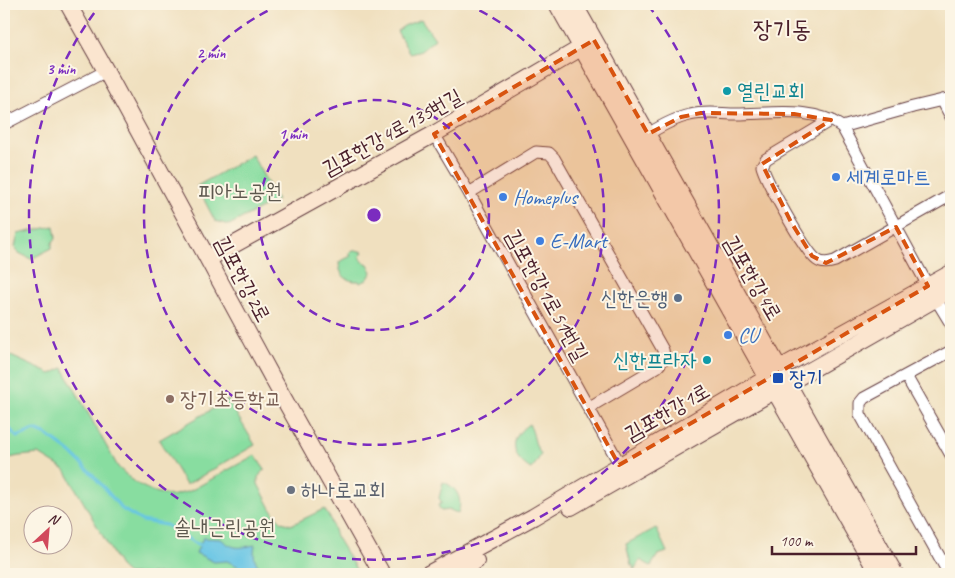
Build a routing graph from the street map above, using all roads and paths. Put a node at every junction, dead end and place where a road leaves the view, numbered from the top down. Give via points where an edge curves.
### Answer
1 (68, 4) edge
2 (557, 4) edge
3 (574, 4) edge
4 (588, 44) junction
5 (106, 71) junction
6 (947, 99) edge
7 (951, 117) edge
8 (831, 120) junction
9 (4, 124) edge
10 (842, 127) junction
11 (434, 134) junction
12 (648, 134) junction
13 (469, 193) junction
14 (951, 195) edge
15 (896, 227) junction
16 (208, 259) junction
17 (951, 273) edge
18 (951, 290) edge
19 (932, 292) junction
20 (951, 324) edge
21 (951, 351) edge
22 (780, 368) junction
23 (906, 376) junction
24 (789, 384) junction
25 (771, 385) junction
26 (588, 408) junction
27 (951, 455) edge
28 (622, 470) junction
29 (382, 574) edge
30 (428, 574) edge
31 (453, 574) edge
32 (878, 574) edge
33 (895, 574) edge
34 (950, 574) edge

1 - 5 street, 김포한강2로
2 - 4 street, 김포한강4로
3 - 4 street, 김포한강4로
4 - 11 street, 김포한강4로135번길
4 - 12 street, 김포한강4로
4 - 25 street, 김포한강4로
5 - 9 street
5 - 16 street, 김포한강2로
6 - 7 street
6 - 10 street
8 - 10 street
8 - 12 street via 794,114 701,113 681,117
8 - 15 street via 763,162 764,171 790,222 812,256 821,263 836,261
10 - 15 street
11 - 13 street, 김포한강1로51번길
11 - 16 street, 김포한강4로135번길
12 - 22 street, 김포한강4로
13 - 26 street, 김포한강1로51번길
13 - 26 street via 536,152 549,153 663,350 664,356 658,368
14 - 15 street
15 - 19 street
16 - 29 street, 김포한강2로
17 - 19 street, 김포한강1로
18 - 19 street, 김포한강1로
19 - 20 street
19 - 22 street, 김포한강1로
19 - 24 street, 김포한강1로
21 - 23 street
22 - 24 street, 김포한강4로
22 - 25 street, 김포한강1로
23 - 27 street
23 - 34 street via 864,398 860,403 860,414
24 - 25 street, 김포한강1로
24 - 33 street, 김포한강4로
25 - 28 street, 김포한강1로
25 - 32 street, 김포한강4로
26 - 28 street, 김포한강1로51번길
28 - 30 street, 김포한강1로
28 - 31 street, 김포한강1로

